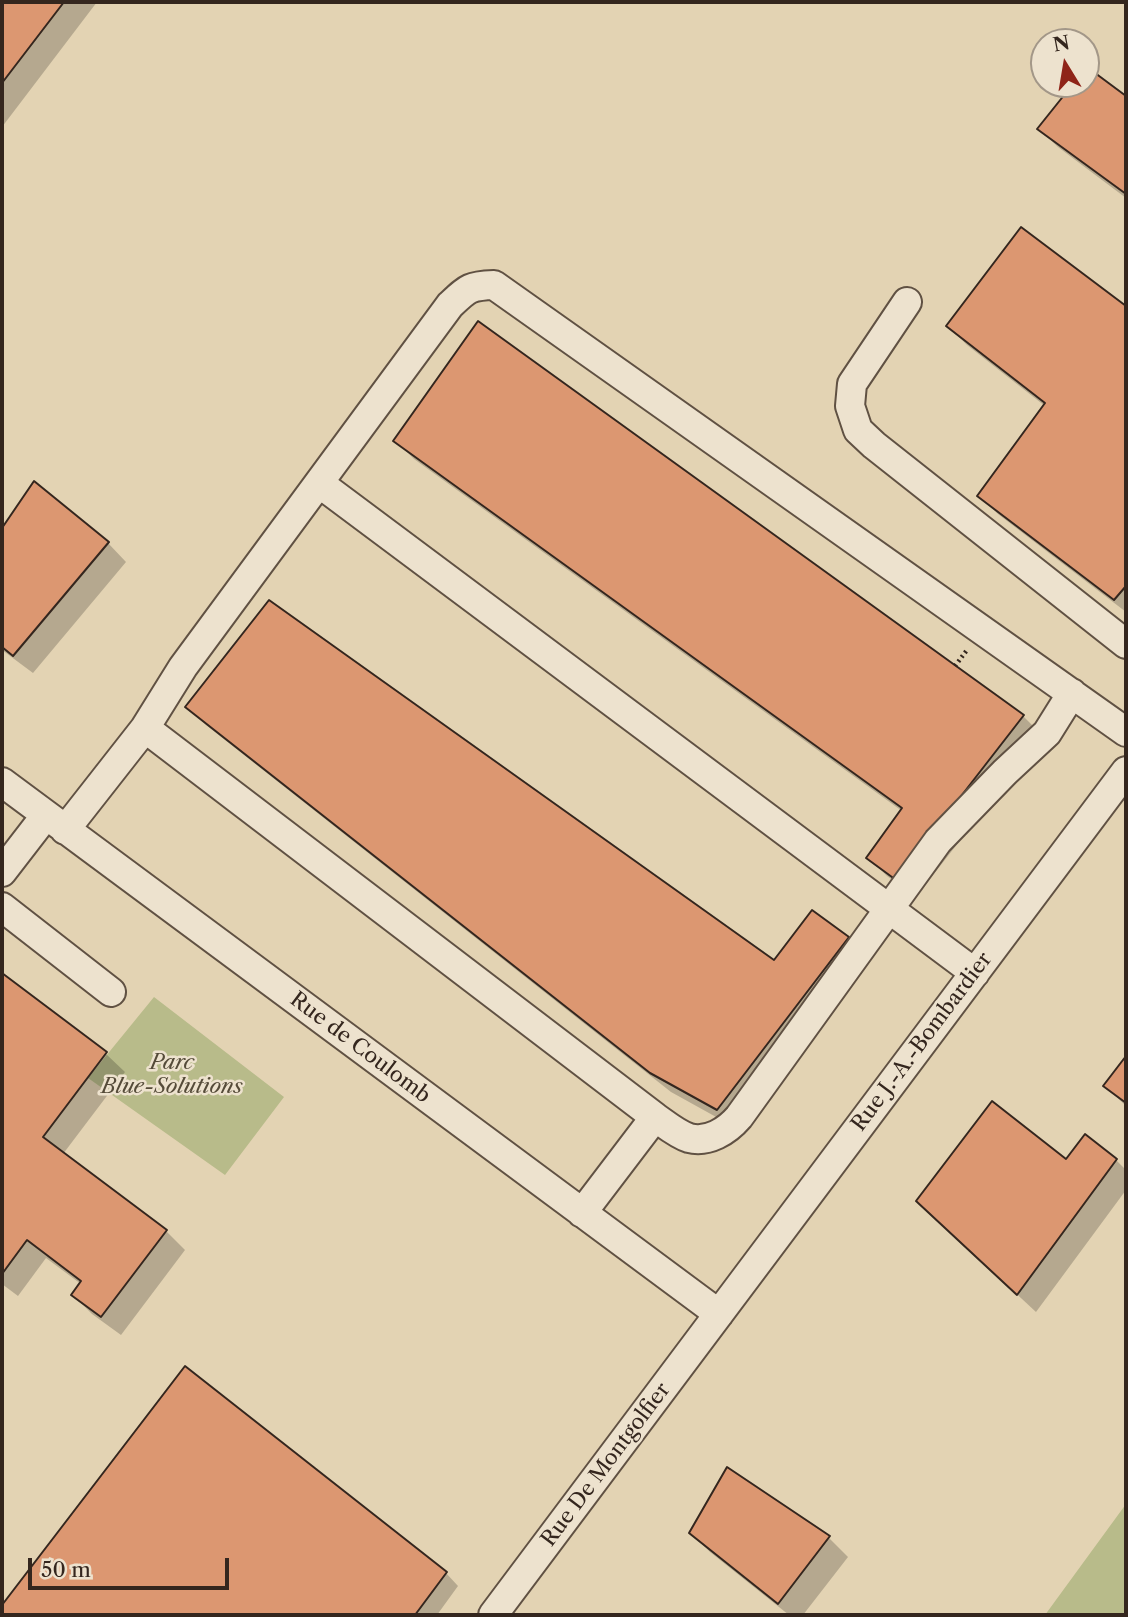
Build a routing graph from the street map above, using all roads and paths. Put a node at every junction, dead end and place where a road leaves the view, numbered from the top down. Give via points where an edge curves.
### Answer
1 (907, 302) dead end
2 (319, 483) junction
3 (1126, 644) edge
4 (1072, 693) junction
5 (145, 728) junction
6 (1126, 732) edge
7 (1126, 771) edge
8 (2, 782) edge
9 (55, 822) junction
10 (2, 872) edge
11 (2, 907) edge
12 (889, 908) junction
13 (975, 973) junction
14 (111, 992) dead end
15 (655, 1117) junction
16 (582, 1213) junction
17 (719, 1314) junction
18 (493, 1615) edge

1 - 3 street via 852,384 850,406 858,429
2 - 4 street via 450,305 473,286 494,285
2 - 5 street via 183,667
2 - 12 street
4 - 6 street
4 - 12 street via 1047,733 938,841
5 - 9 street
5 - 15 street
7 - 13 street, Rue J.-A.-Bombardier
8 - 9 street, Rue de Coulomb
9 - 10 street
9 - 16 street, Rue de Coulomb
11 - 14 street
12 - 13 street
12 - 15 street via 730,1127 704,1139 691,1139
13 - 17 street, Rue J.-A.-Bombardier
15 - 16 street
16 - 17 street, Rue de Coulomb
17 - 18 street, Rue De Montgolfier

